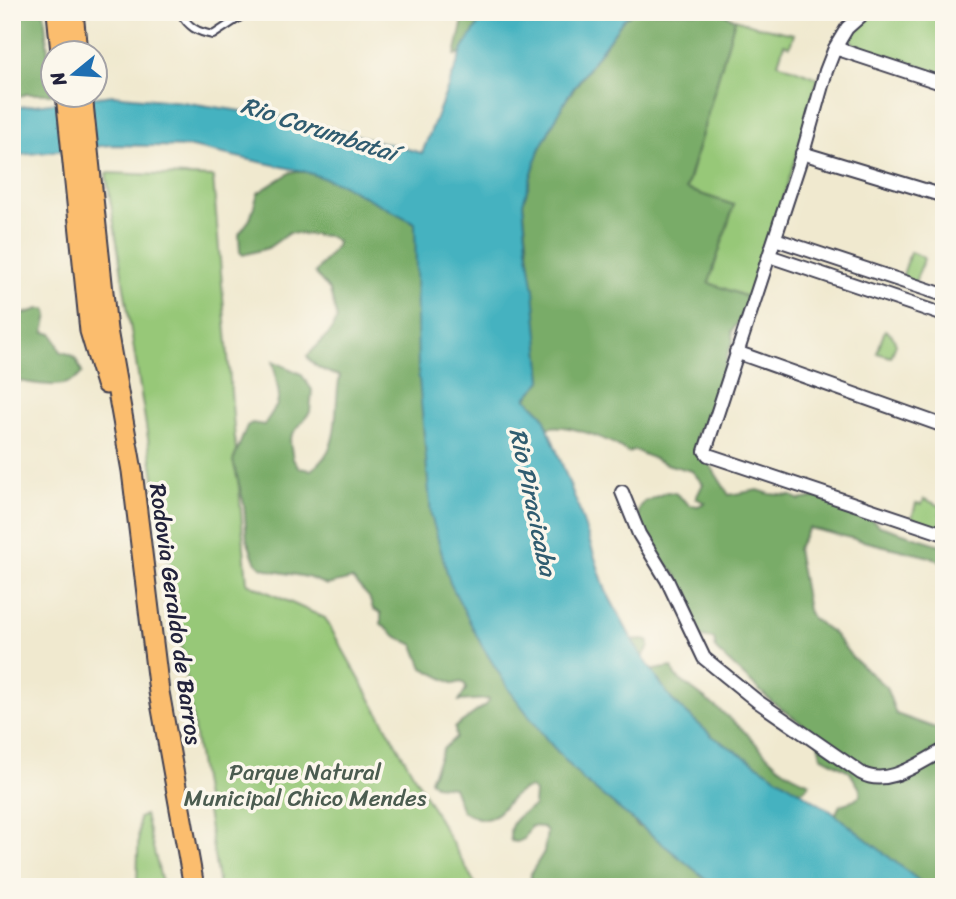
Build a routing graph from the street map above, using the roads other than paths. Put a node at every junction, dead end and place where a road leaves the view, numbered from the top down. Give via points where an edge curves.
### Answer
1 (57, 12) edge
2 (73, 12) edge
3 (180, 12) edge
4 (248, 12) edge
5 (866, 12) edge
6 (60, 38) edge
7 (76, 38) edge
8 (835, 48) junction
9 (944, 84) edge
10 (69, 108) edge
11 (82, 108) edge
12 (802, 153) junction
13 (81, 165) junction
14 (944, 196) edge
15 (775, 239) junction
16 (769, 256) junction
17 (944, 295) edge
18 (944, 315) edge
19 (736, 352) junction
20 (944, 426) edge
21 (622, 492) dead end
22 (944, 534) edge
23 (944, 750) edge
24 (194, 887) edge

1 - 6 highway
2 - 7 highway
3 - 4 lane via 198,32 213,35
5 - 8 street via 847,28
8 - 9 street
8 - 12 street
10 - 13 highway, Rodovia Geraldo de Barros
11 - 13 highway, Rodovia Geraldo de Barros
12 - 14 street
12 - 15 street
13 - 24 highway, Rodovia Geraldo de Barros via 132,471 159,692
15 - 16 street
15 - 17 street
16 - 18 street
16 - 19 street
19 - 20 street
19 - 22 street via 705,451 708,455
21 - 23 street via 704,658 757,701 873,778 886,779

